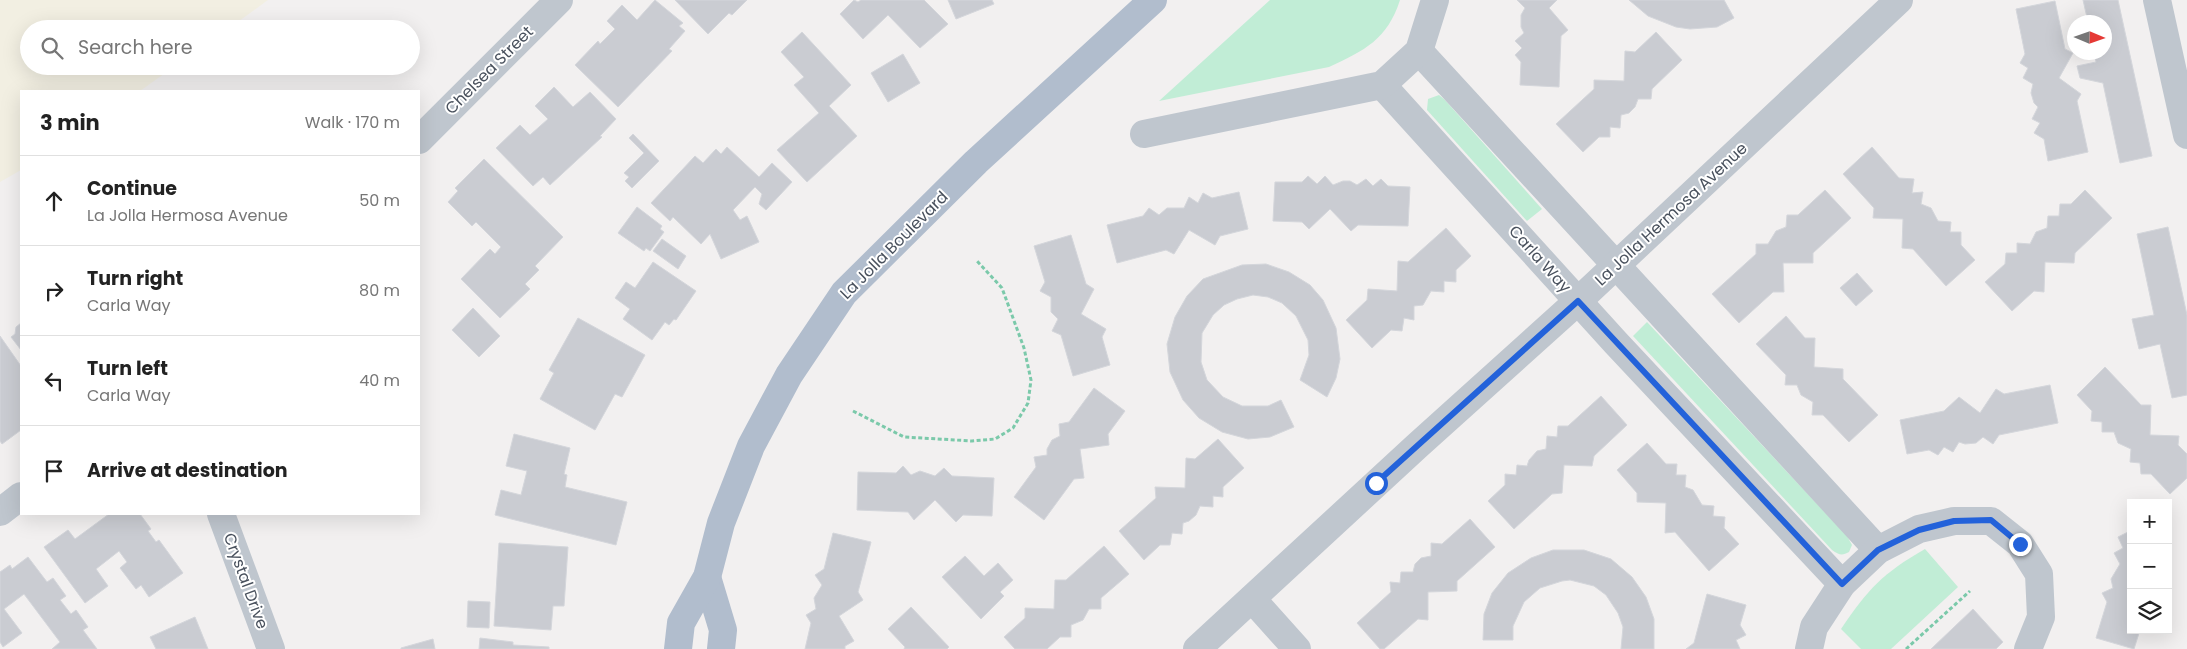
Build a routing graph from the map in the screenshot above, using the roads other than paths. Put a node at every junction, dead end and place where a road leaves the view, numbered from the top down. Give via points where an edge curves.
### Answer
1 (559, 0) edge
2 (1153, 0) edge
3 (1435, 0) edge
4 (1899, 0) edge
5 (2156, 0) edge
6 (1418, 51) junction
7 (1382, 85) junction
8 (1144, 134) dead end
9 (2187, 135) edge
10 (420, 139) edge
11 (1615, 266) junction
12 (1578, 301) junction
13 (20, 497) edge
14 (0, 512) edge
15 (221, 515) edge
16 (1878, 550) junction
17 (707, 578) junction
18 (1842, 584) junction
19 (1252, 599) junction
20 (272, 649) edge
21 (678, 649) edge
22 (721, 649) edge
23 (1197, 649) edge
24 (1297, 649) edge
25 (1809, 649) edge
26 (2028, 649) edge

1 - 10 street, Chelsea Street
2 - 17 main road, La Jolla Boulevard via 976,162 844,293 789,375 751,446 721,524
3 - 6 street
4 - 11 street, La Jolla Hermosa Avenue
5 - 9 street
6 - 7 street
6 - 11 street
7 - 8 street
7 - 12 street, Carla Way
11 - 12 street, La Jolla Hermosa Avenue
11 - 16 street
12 - 18 street, Carla Way
12 - 19 street, La Jolla Hermosa Avenue
13 - 14 street
15 - 20 street, Crystal Drive
16 - 18 street
16 - 26 street via 1919,530 1954,521 1991,520 2020,544 2039,574 2041,617
17 - 21 main road, La Jolla Boulevard via 681,623
17 - 22 main road via 723,630
18 - 25 street via 1814,627
19 - 23 street, La Jolla Hermosa Avenue
19 - 24 street

